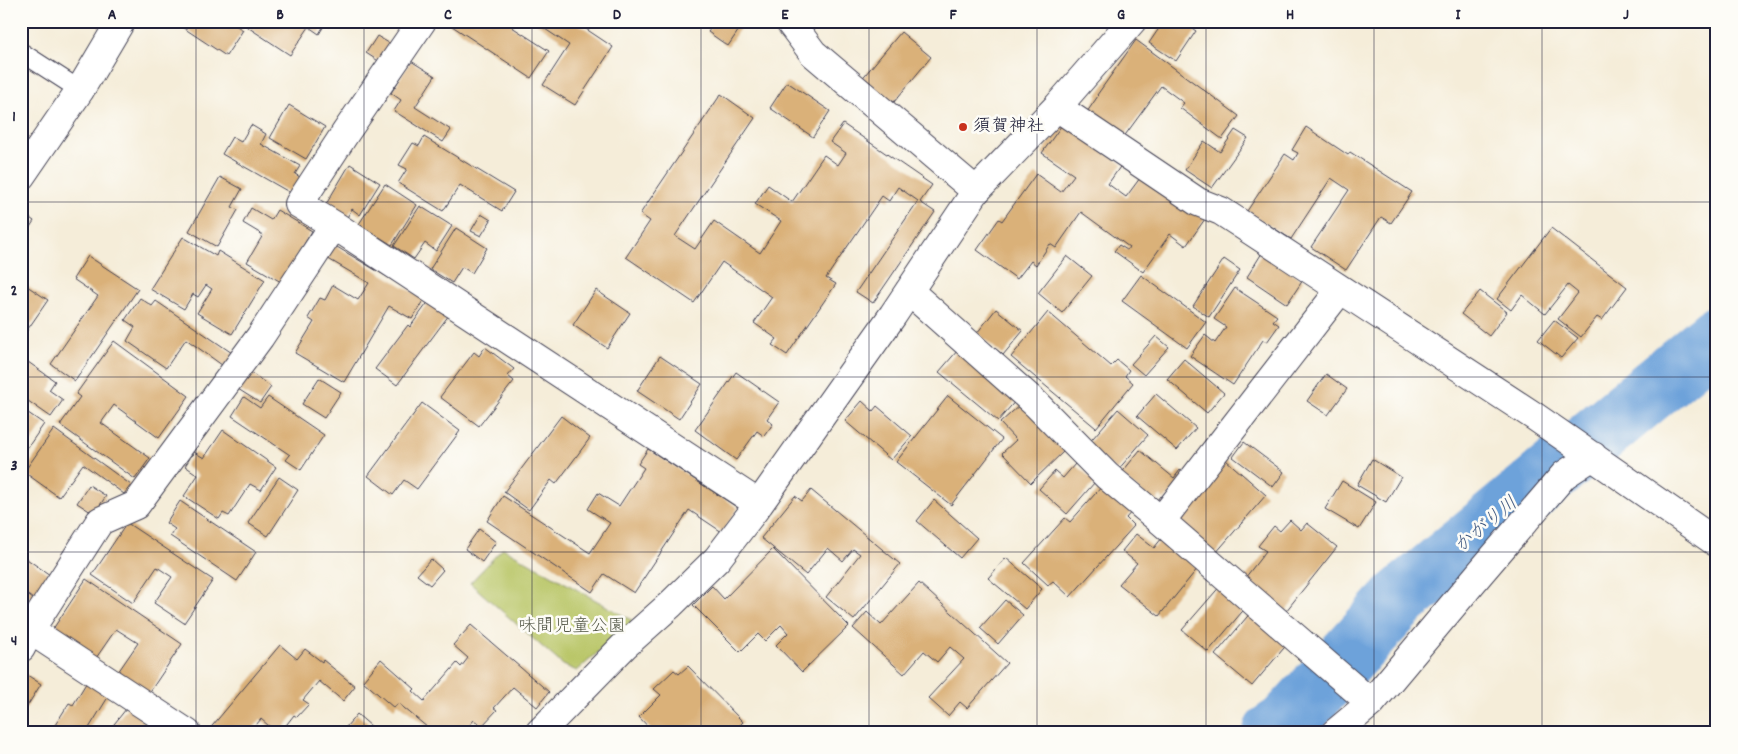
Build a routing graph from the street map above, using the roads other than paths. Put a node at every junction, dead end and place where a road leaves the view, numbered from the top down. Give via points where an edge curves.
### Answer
1 (121, 21) edge
2 (422, 21) edge
3 (789, 21) edge
4 (1132, 21) edge
5 (21, 52) edge
6 (80, 90) junction
7 (1058, 107) junction
8 (21, 176) edge
9 (976, 191) junction
10 (334, 225) junction
11 (1340, 290) junction
12 (909, 292) junction
13 (1593, 456) junction
14 (759, 504) junction
15 (1161, 521) junction
16 (1717, 543) edge
17 (24, 634) edge
18 (1371, 703) junction
19 (187, 733) edge
20 (539, 733) edge
21 (1335, 733) edge

1 - 6 street
2 - 10 street via 299,204
3 - 9 street via 813,53
4 - 7 street
5 - 6 lane
6 - 8 street
7 - 9 street
7 - 11 street via 1198,202 1221,210
9 - 12 street
10 - 14 street
10 - 17 street via 260,337 136,505 100,522
11 - 13 street
11 - 15 street
12 - 14 street
12 - 15 street via 1036,404 1107,476
13 - 16 street
13 - 18 street via 1564,476
14 - 20 street via 717,559
15 - 18 street
17 - 19 street
18 - 21 street

